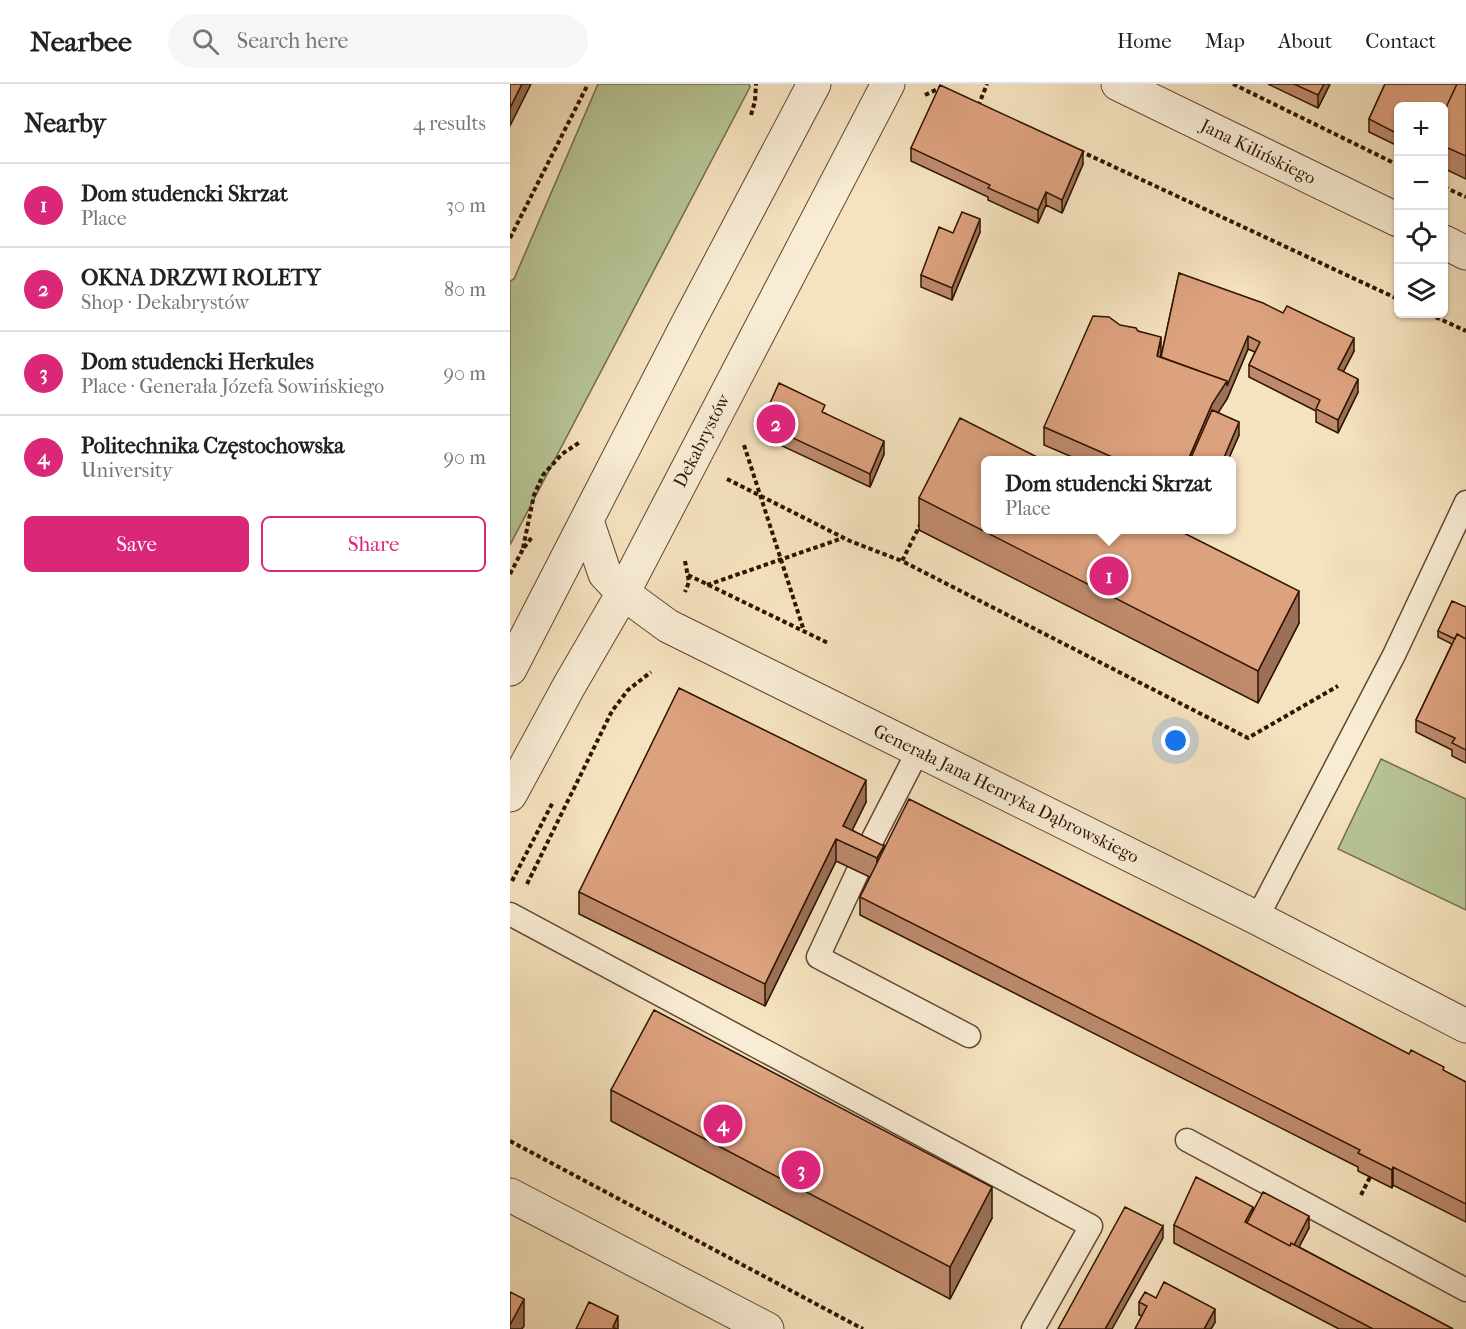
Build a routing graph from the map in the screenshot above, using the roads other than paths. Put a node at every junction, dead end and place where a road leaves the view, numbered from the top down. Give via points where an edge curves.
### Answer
1 (814, 84) edge
2 (888, 84) edge
3 (1118, 84) edge
4 (1394, 218) edge
5 (1448, 244) edge
6 (1466, 253) edge
7 (1466, 502) edge
8 (587, 521) junction
9 (623, 593) junction
10 (510, 669) edge
11 (918, 751) junction
12 (510, 795) edge
13 (511, 914) edge
14 (1257, 918) junction
15 (1466, 1026) edge
16 (969, 1036) dead end
17 (1187, 1140) dead end
18 (510, 1195) edge
19 (1466, 1290) edge
20 (767, 1329) edge
21 (1034, 1329) edge

1 - 8 street
2 - 9 street, Dekabrystów
3 - 4 street, Jana Kilińskiego
5 - 6 street
7 - 14 lane via 1394,654
8 - 9 street, Generała Jana Henryka Dąbrowskiego via 605,574
8 - 10 street
9 - 11 street, Generała Jana Henryka Dąbrowskiego via 668,627
9 - 12 street, Dekabrystów
11 - 14 street, Generała Jana Henryka Dąbrowskiego
11 - 16 lane via 818,957
13 - 21 lane via 1091,1226
14 - 15 street, Generała Jana Henryka Dąbrowskiego
17 - 19 lane
18 - 20 street

